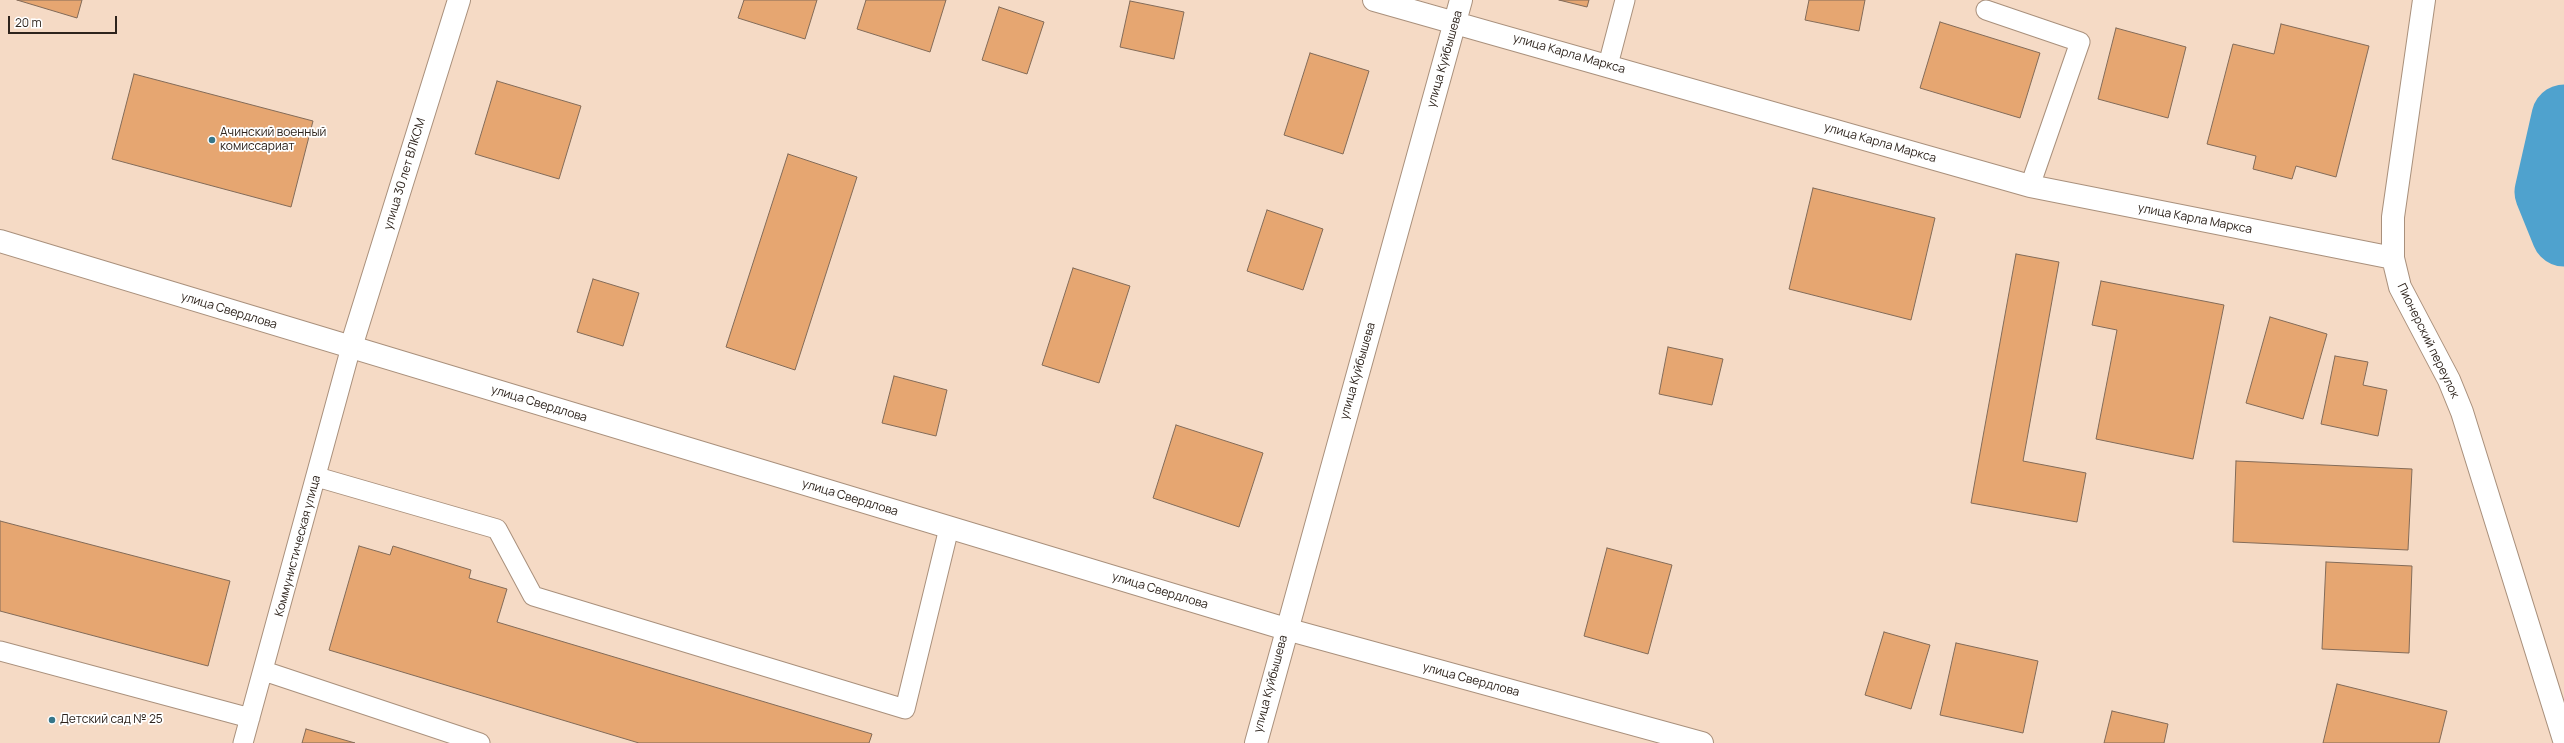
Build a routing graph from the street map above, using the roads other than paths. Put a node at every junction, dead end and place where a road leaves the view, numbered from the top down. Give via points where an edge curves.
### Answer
1 (459, 0) edge
2 (1374, 0) edge
3 (1461, 0) edge
4 (1625, 0) edge
5 (2424, 0) edge
6 (1986, 10) dead end
7 (1455, 22) junction
8 (1608, 65) junction
9 (2030, 186) junction
10 (0, 241) edge
11 (2393, 258) junction
12 (351, 347) junction
13 (317, 477) junction
14 (949, 528) junction
15 (1286, 629) junction
16 (0, 651) edge
17 (264, 671) junction
18 (250, 718) junction
19 (438, 736) edge
20 (2564, 740) edge
21 (243, 743) edge
22 (480, 743) edge
23 (1256, 743) edge
24 (1702, 743) edge

1 - 12 street, улица 30 лет ВЛКСМ
2 - 7 street, улица Карла Маркса
3 - 7 street, улица Куйбышева
4 - 8 lane
5 - 11 street, Пионерский переулок via 2394,217
6 - 9 lane via 2080,42
7 - 8 street, улица Карла Маркса
7 - 15 street, улица Куйбышева
8 - 9 street, улица Карла Маркса
9 - 11 street, улица Карла Маркса
10 - 12 street, улица Свердлова
11 - 20 street, Пионерский переулок via 2400,287 2449,380 2462,412
12 - 13 lane, Коммунистическая улица
12 - 14 street, улица Свердлова
13 - 14 lane via 497,529 533,596 905,709
13 - 17 lane, Коммунистическая улица
14 - 15 street, улица Свердлова
15 - 23 street, улица Куйбышева
15 - 24 street, улица Свердлова
16 - 18 lane
17 - 18 lane, Коммунистическая улица
17 - 19 lane
18 - 21 lane, Коммунистическая улица
19 - 22 lane

